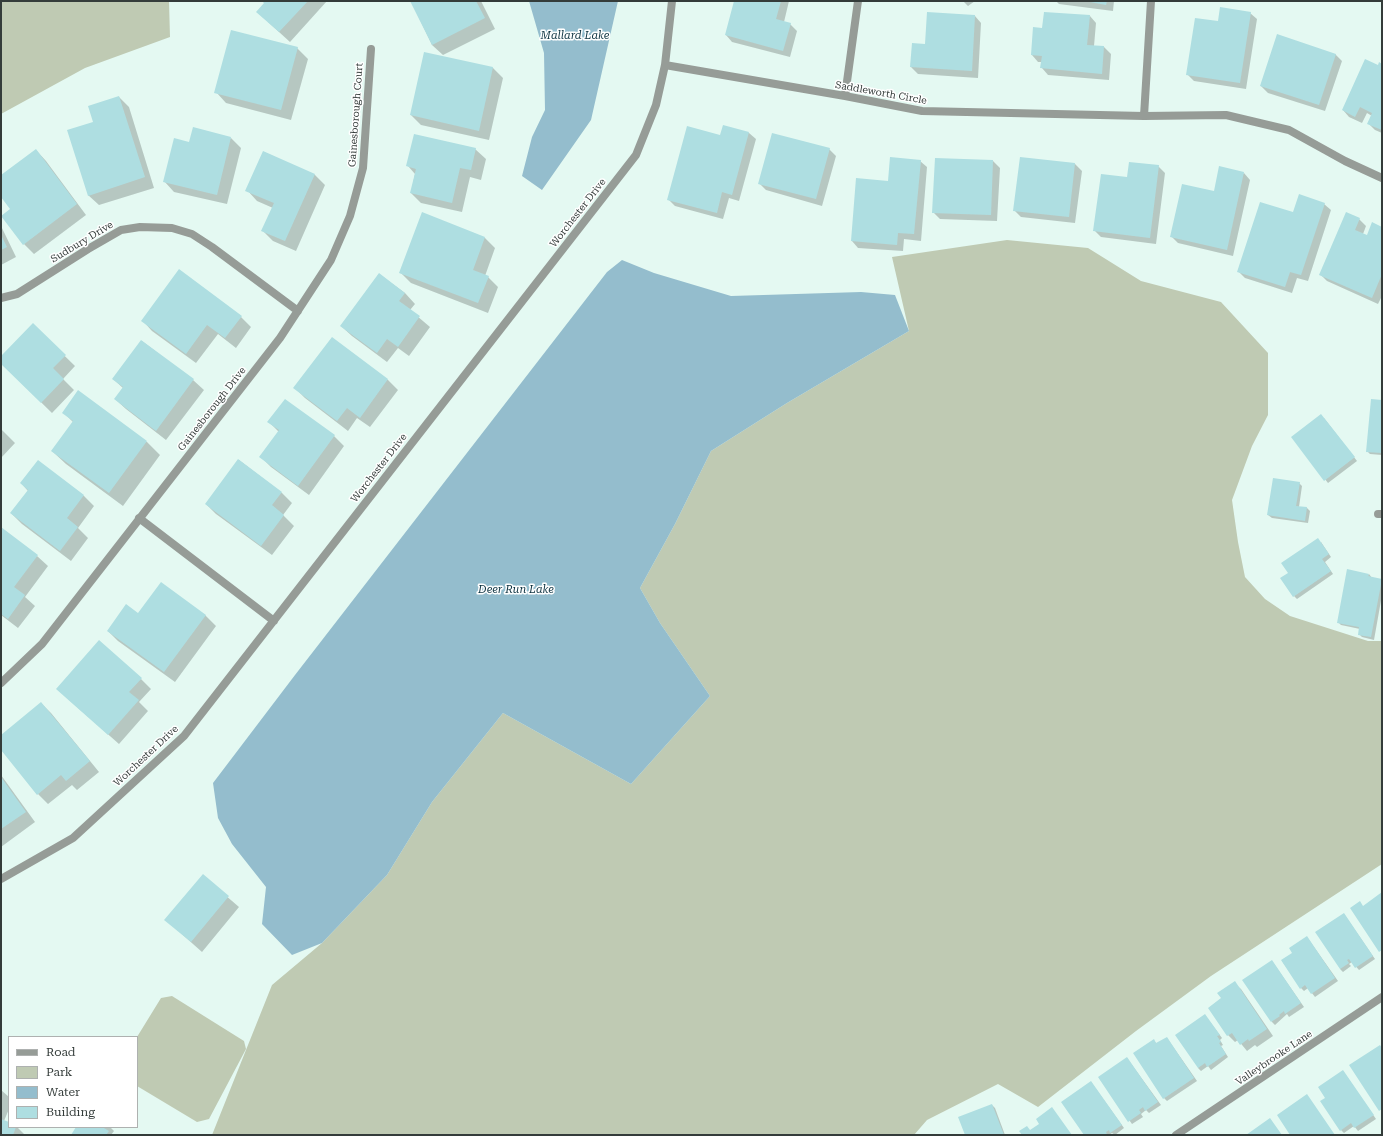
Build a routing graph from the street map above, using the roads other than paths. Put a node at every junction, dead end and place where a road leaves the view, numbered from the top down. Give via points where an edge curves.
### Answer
1 (672, 1) edge
2 (858, 1) edge
3 (1151, 1) edge
4 (371, 49) dead end
5 (665, 65) junction
6 (845, 96) junction
7 (1144, 116) junction
8 (1382, 178) edge
9 (1, 298) edge
10 (298, 311) junction
11 (139, 518) junction
12 (274, 620) junction
13 (1, 682) edge
14 (1, 879) edge
15 (1382, 997) edge
16 (1176, 1135) edge

1 - 5 street, Worchester Drive
2 - 6 street
3 - 7 street
4 - 10 street, Gainesborough Court via 363,168 350,216 331,260
5 - 6 street, Saddleworth Circle
5 - 12 street, Worchester Drive via 656,104 636,154
6 - 7 street, Saddleworth Circle via 922,111
7 - 8 street, Saddleworth Circle via 1226,116 1289,130
9 - 10 street, Sudbury Drive via 17,294 121,230 140,227 172,228 192,234 212,247
10 - 11 street, Gainesborough Drive via 280,338
11 - 12 street
11 - 13 street, Gainesborough Drive via 42,644
12 - 14 street, Worchester Drive via 184,736 72,838
15 - 16 street, Valleybrooke Lane

